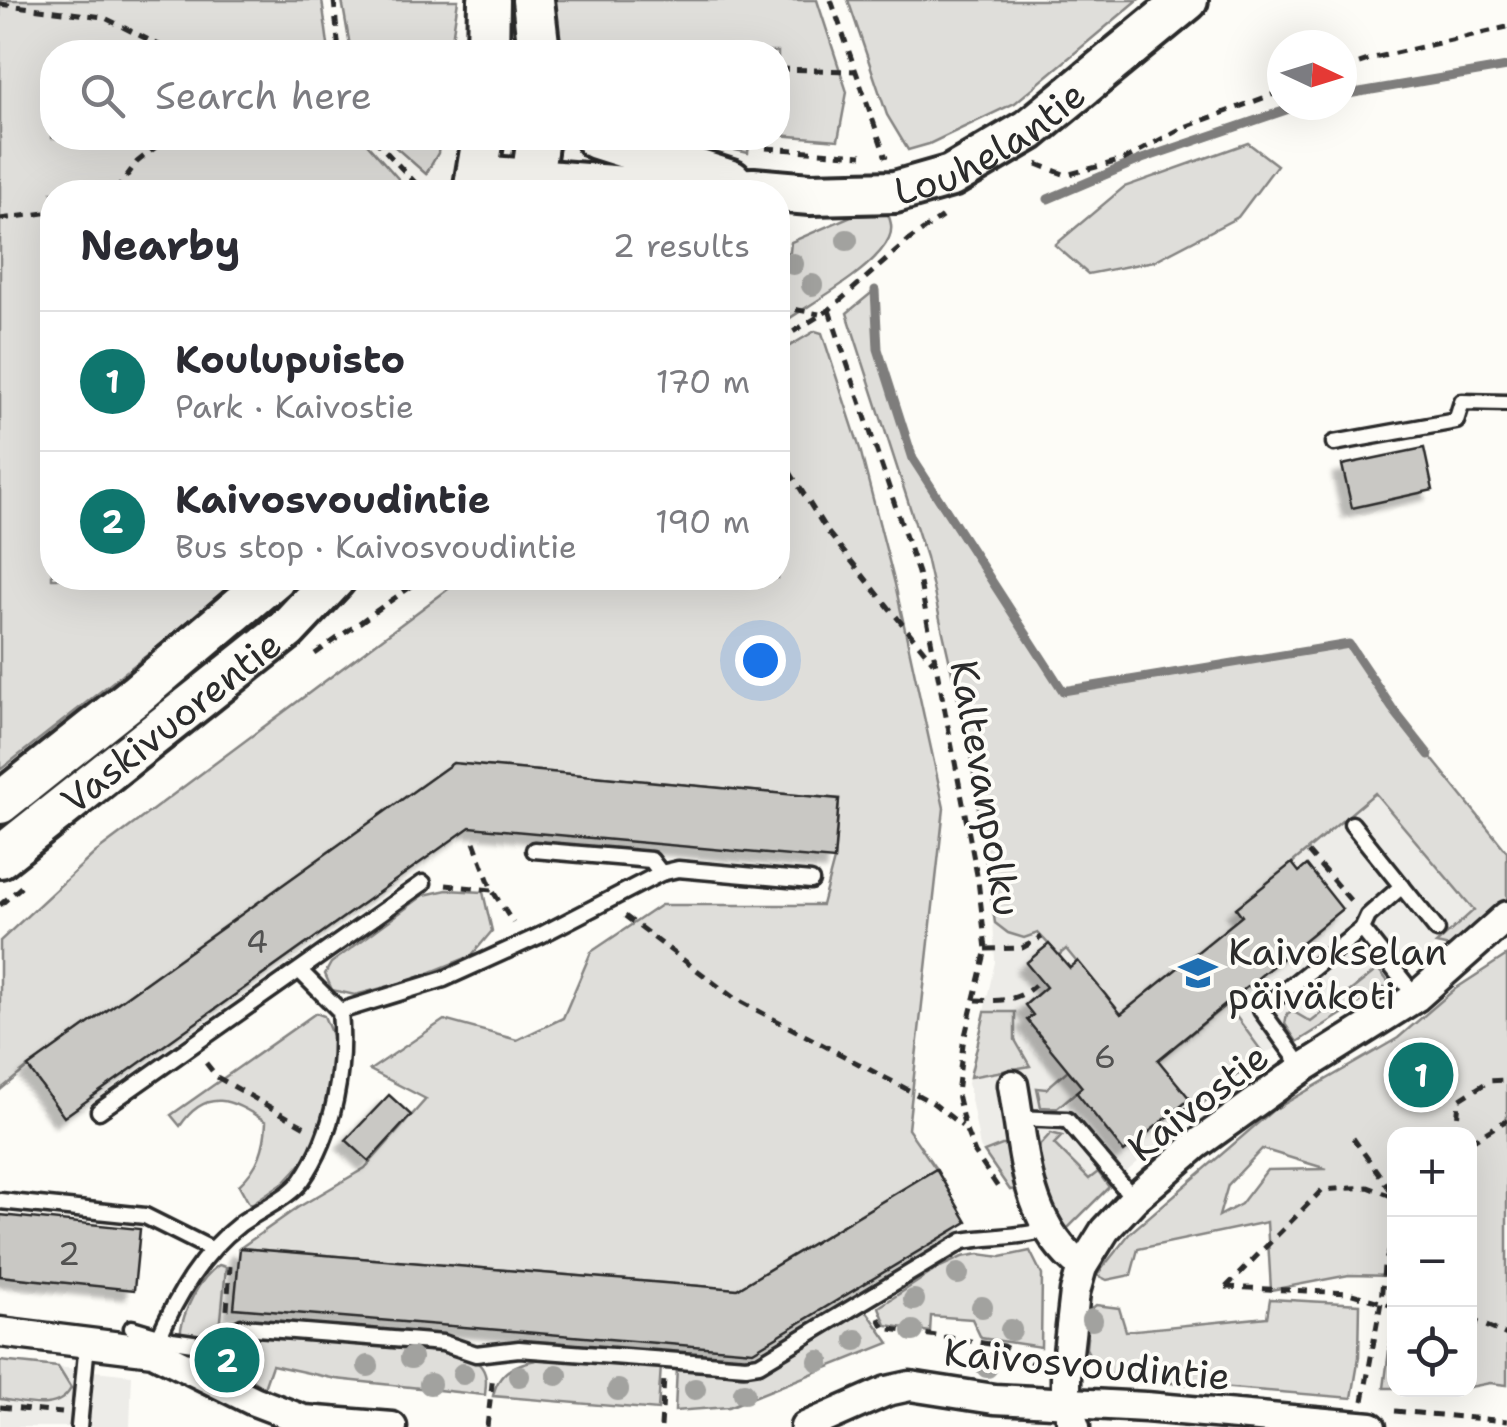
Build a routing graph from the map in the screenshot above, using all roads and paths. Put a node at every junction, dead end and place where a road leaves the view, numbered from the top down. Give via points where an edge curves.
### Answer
1 (334, 0) edge
2 (488, 0) edge
3 (534, 0) edge
4 (831, 0) edge
5 (1187, 0) edge
6 (0, 4) edge
7 (1507, 27) edge
8 (148, 40) edge
9 (338, 40) edge
10 (488, 40) edge
11 (537, 40) edge
12 (1357, 64) edge
13 (790, 69) edge
14 (855, 71) junction
15 (1267, 97) edge
16 (152, 150) edge
17 (384, 150) edge
18 (537, 150) edge
19 (633, 150) edge
20 (790, 150) edge
21 (865, 155) dead end
22 (1025, 160) dead end
23 (479, 169) edge
24 (123, 180) edge
25 (413, 180) edge
26 (511, 180) edge
27 (533, 180) edge
28 (726, 180) edge
29 (790, 192) edge
30 (895, 192) junction
31 (40, 213) edge
32 (0, 218) edge
33 (790, 308) edge
34 (829, 310) junction
35 (822, 315) junction
36 (790, 334) edge
37 (1507, 403) edge
38 (1334, 443) dead end
39 (790, 472) edge
40 (260, 590) edge
41 (324, 590) edge
42 (405, 590) edge
43 (353, 624) dead end
44 (936, 665) junction
45 (0, 803) edge
46 (1352, 824) dead end
47 (474, 842) dead end
48 (534, 850) dead end
49 (0, 857) edge
50 (662, 873) junction
51 (811, 881) dead end
52 (423, 883) joint
53 (1402, 886) junction
54 (492, 890) junction
55 (1507, 916) edge
56 (633, 924) dead end
57 (1362, 929) junction
58 (1437, 930) dead end
59 (1042, 937) dead end
60 (525, 942) junction
61 (986, 949) junction
62 (300, 971) junction
63 (1035, 985) dead end
64 (1416, 997) junction
65 (976, 1000) junction
66 (340, 1012) junction
67 (194, 1045) junction
68 (1303, 1068) junction
69 (1507, 1080) edge
70 (1013, 1085) dead end
71 (99, 1111) dead end
72 (1012, 1118) junction
73 (1507, 1120) edge
74 (1457, 1127) edge
75 (965, 1128) junction
76 (325, 1138) junction
77 (1353, 1138) dead end
78 (1477, 1138) edge
79 (1387, 1186) edge
80 (1387, 1194) edge
81 (1134, 1199) junction
82 (0, 1200) edge
83 (233, 1230) junction
84 (1037, 1233) junction
85 (211, 1249) junction
86 (1387, 1258) edge
87 (1082, 1267) junction
88 (870, 1298) junction
89 (1382, 1302) junction
90 (1387, 1304) edge
91 (1477, 1322) edge
92 (132, 1328) dead end
93 (0, 1332) edge
94 (1507, 1335) edge
95 (224, 1338) junction
96 (87, 1343) junction
97 (156, 1343) junction
98 (497, 1354) junction
99 (665, 1360) junction
100 (1038, 1366) dead end
101 (0, 1407) edge
102 (1070, 1416) edge
103 (1366, 1418) edge
104 (76, 1420) edge
105 (304, 1423) edge
106 (392, 1427) edge
107 (487, 1427) edge
108 (661, 1427) edge
109 (805, 1427) edge

1 - 9 path
2 - 10 main road
3 - 11 main road
4 - 14 path
5 - 30 main road, Louhelantie via 1029,130 950,176
6 - 8 path via 103,18
7 - 12 path
13 - 14 path
14 - 30 path
15 - 22 path via 1182,128 1123,160 1066,175
16 - 24 path
17 - 25 path
18 - 27 main road
19 - 28 main road, Louhelantie
20 - 21 path
23 - 26 main road, Louhelantie
29 - 30 main road, Louhelantie
30 - 34 path, Louhelantie via 908,240
31 - 32 path
33 - 35 path
34 - 35 path, Louhelantie
34 - 44 path, Kaltevanpolku via 918,573
35 - 36 path, Louhelantie
37 - 38 lane via 1462,402 1456,421
39 - 44 path via 827,531
40 - 45 main road, Vaskivuorentie
41 - 49 main road, Vaskivuorentie via 287,629
42 - 43 path
44 - 61 path, Kaltevanpolku
46 - 53 lane
47 - 54 path
48 - 50 lane via 650,860
50 - 51 lane
50 - 60 lane
52 - 54 path
52 - 62 lane
53 - 57 lane
53 - 58 lane
54 - 60 path
55 - 64 street, Kaivostie
56 - 75 path via 734,998 933,1103
57 - 64 lane
57 - 68 lane via 1261,1010
59 - 61 path via 1022,948
60 - 66 lane via 444,979
61 - 65 path, Kaltevanpolku
62 - 66 lane
62 - 67 lane
63 - 65 path via 1024,996
64 - 68 street, Kaivostie
65 - 75 path, Kaltevanpolku via 958,1070
66 - 76 lane via 344,1050
67 - 71 lane
67 - 76 path via 217,1077
68 - 81 street, Kaivostie
69 - 74 path via 1489,1080 1459,1100
70 - 72 street
72 - 81 lane via 1068,1120
72 - 84 street
73 - 78 path
75 - 84 path, Kaltevanpolku via 975,1153
76 - 83 lane via 300,1183
77 - 79 path
80 - 89 path via 1322,1190 1226,1287 1349,1293
81 - 87 street, Kaivostie
82 - 85 lane via 145,1216
83 - 85 lane
83 - 95 path
84 - 87 street
84 - 88 lane via 964,1241
85 - 97 lane
86 - 89 path
87 - 102 street, Kaivostie via 1068,1353
88 - 99 lane via 759,1364
88 - 100 path via 884,1328 1003,1346
89 - 90 path
89 - 103 path
91 - 94 path
92 - 97 lane
93 - 96 street
95 - 97 lane via 207,1345
95 - 98 lane via 242,1327 443,1343
96 - 97 street
96 - 104 lane
97 - 105 street
98 - 99 lane via 519,1349
98 - 107 path
99 - 108 path
101 - 104 path
102 - 103 street, Kaivosvoudintie via 1140,1407
102 - 109 street, Kaivosvoudintie via 910,1386
105 - 106 street

